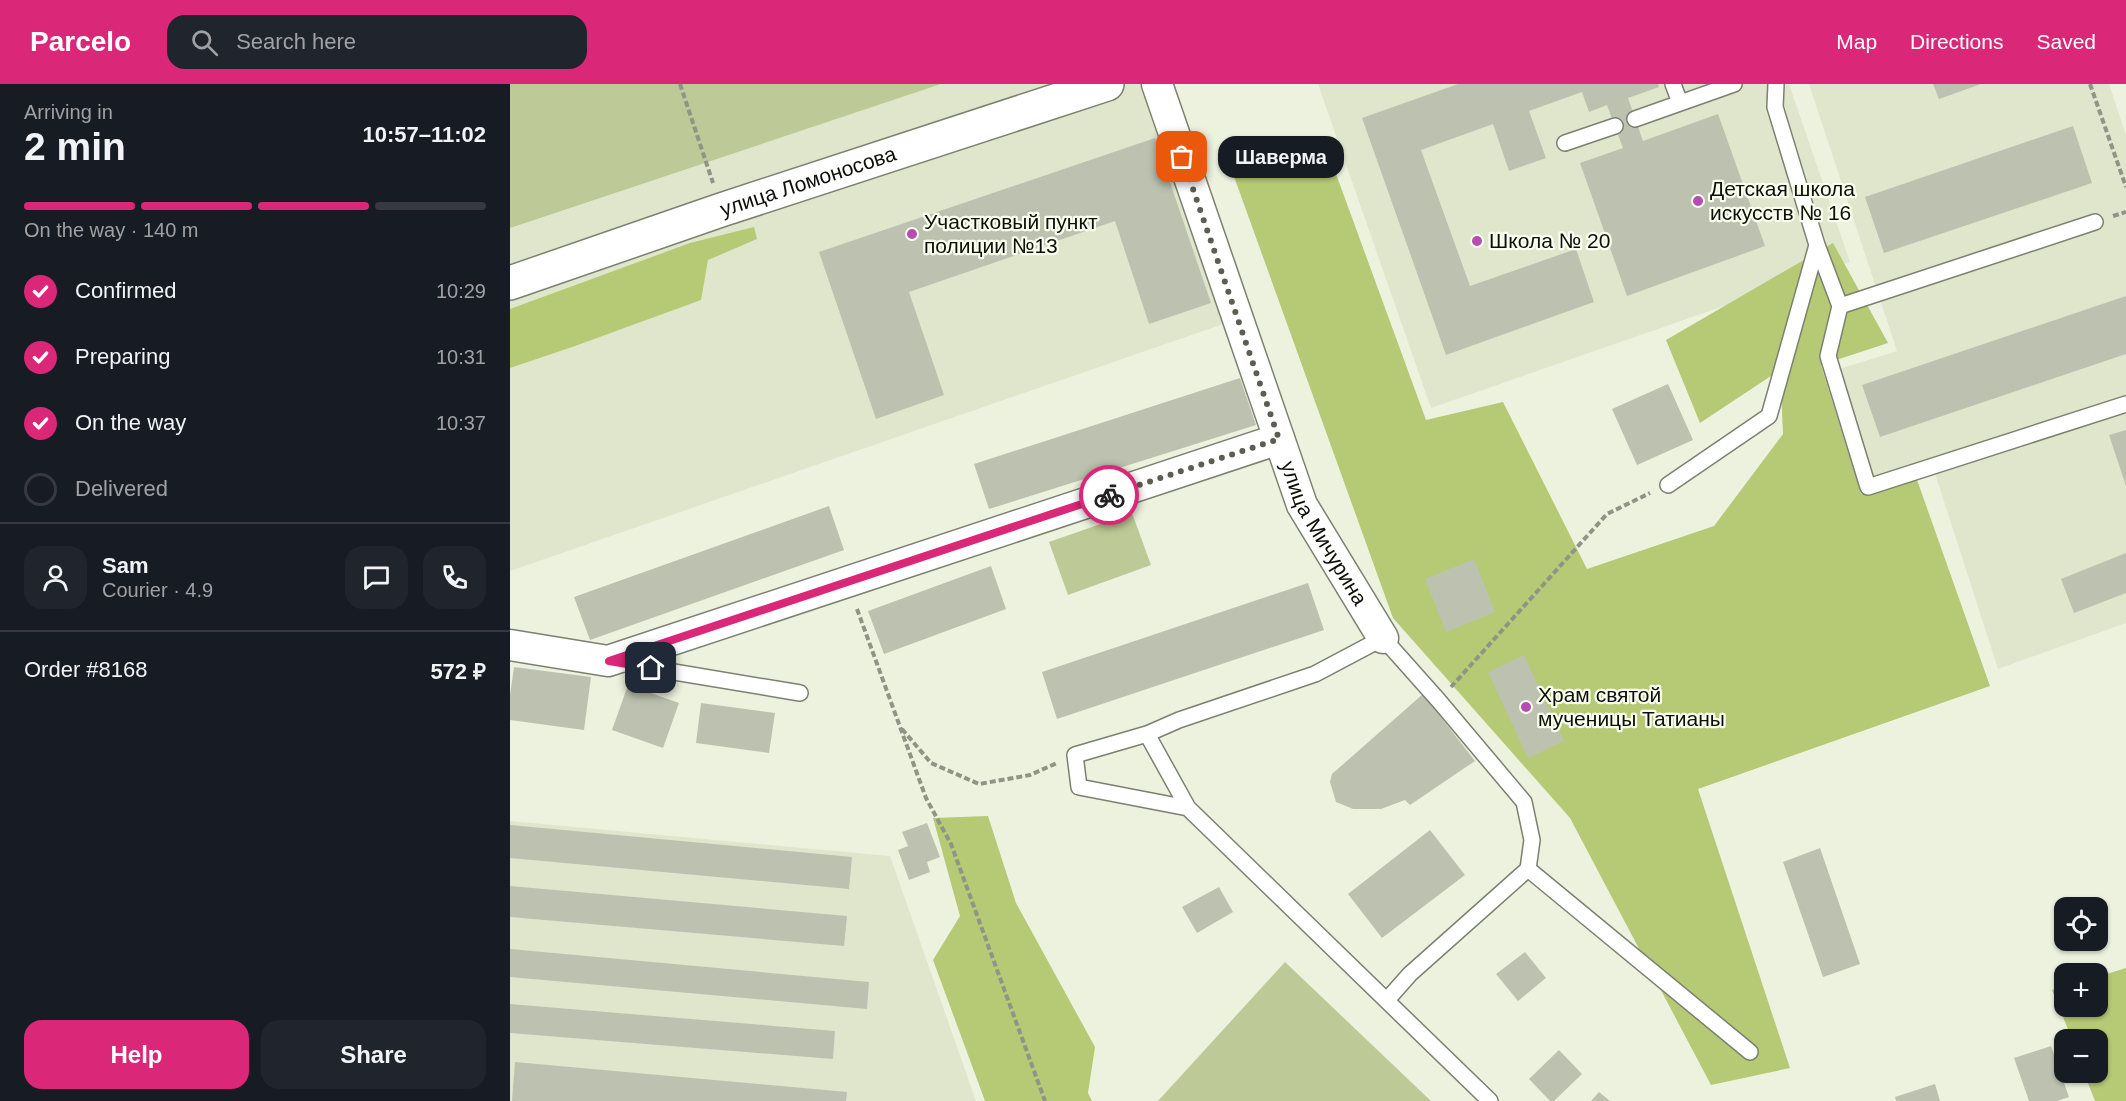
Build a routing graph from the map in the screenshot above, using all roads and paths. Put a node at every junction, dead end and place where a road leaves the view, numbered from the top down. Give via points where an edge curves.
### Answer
1 (680, 84) edge
2 (1107, 84) edge
3 (1157, 84) edge
4 (1673, 84) edge
5 (1734, 84) edge
6 (1776, 84) edge
7 (2090, 84) edge
8 (1680, 103) junction
9 (1635, 119) dead end
10 (1615, 126) dead end
11 (1564, 143) dead end
12 (2126, 187) edge
13 (722, 210) junction
14 (2095, 222) dead end
15 (1817, 245) junction
16 (510, 283) edge
17 (1840, 306) junction
18 (2126, 404) edge
19 (1279, 439) junction
20 (1668, 485) joint
21 (847, 582) junction
22 (1383, 638) junction
23 (510, 645) edge
24 (609, 661) junction
25 (800, 693) dead end
26 (1439, 701) junction
27 (900, 726) junction
28 (1147, 734) junction
29 (1075, 755) junction
30 (1188, 808) junction
31 (1528, 869) junction
32 (1387, 1000) junction
33 (1750, 1052) dead end
34 (1045, 1101) edge
35 (1490, 1101) edge

1 - 13 path
2 - 13 main road, улица Ломоносова
3 - 19 street, улица Мичурина
4 - 8 lane
5 - 8 lane
6 - 15 lane via 1775,107
7 - 12 path
8 - 9 lane
10 - 11 lane
13 - 16 main road, улица Ломоносова
14 - 17 lane
15 - 17 lane
15 - 20 lane via 1769,416
17 - 18 lane via 1828,356 1868,488
19 - 21 street
19 - 22 street, улица Мичурина via 1302,505
20 - 26 path via 1607,514
21 - 24 street
21 - 27 path
22 - 26 lane
22 - 28 lane via 1316,674
23 - 24 street
24 - 25 lane
26 - 31 lane via 1524,802 1532,840
27 - 29 path via 931,763 979,784 1030,775
27 - 34 path via 926,798 951,844
28 - 29 lane
28 - 30 lane
29 - 30 lane via 1079,787
30 - 32 lane
31 - 32 lane via 1410,974
31 - 33 lane
32 - 35 lane

